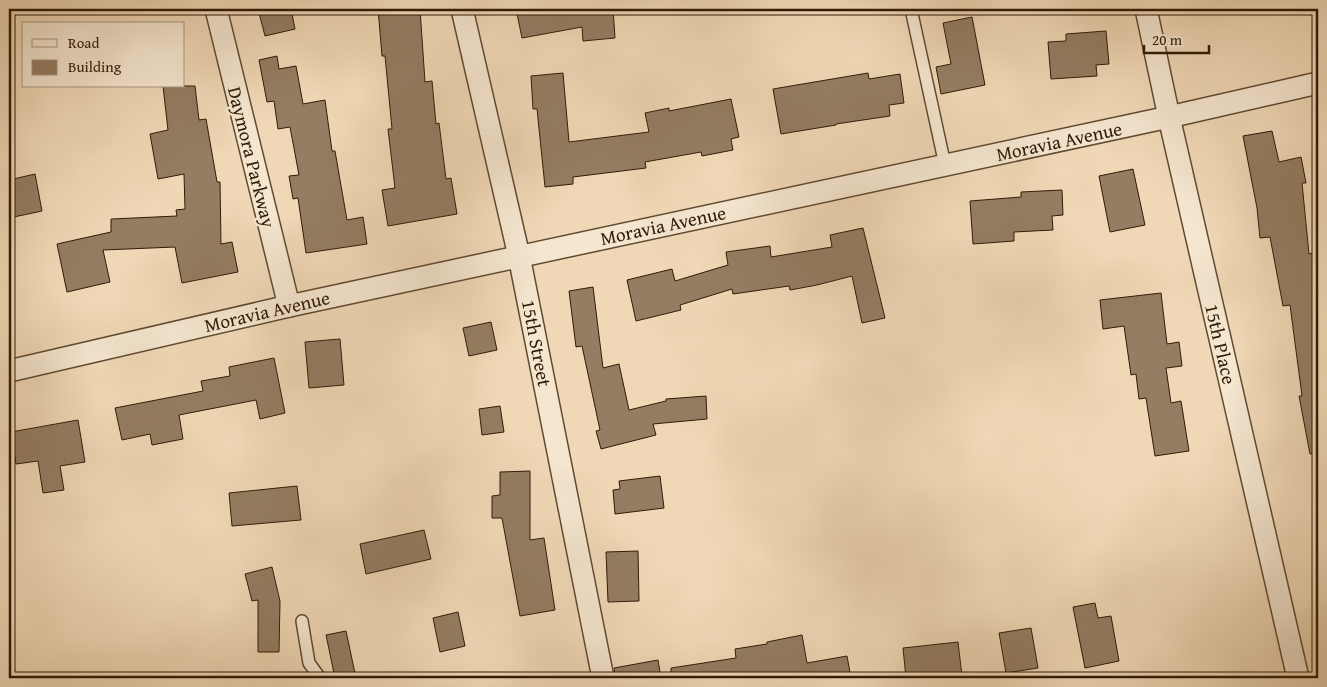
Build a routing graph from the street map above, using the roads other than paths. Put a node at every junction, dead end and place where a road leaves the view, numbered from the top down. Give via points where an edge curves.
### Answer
1 (216, 9) edge
2 (462, 9) edge
3 (911, 9) edge
4 (1146, 9) edge
5 (1318, 83) edge
6 (1169, 117) junction
7 (945, 165) junction
8 (520, 256) junction
9 (289, 306) junction
10 (9, 371) edge
11 (302, 621) dead end
12 (320, 678) edge
13 (603, 678) edge
14 (1298, 678) edge

1 - 9 street, Daymora Parkway
2 - 8 street, 15th Street
3 - 7 lane
4 - 6 street, 15th Place
5 - 6 street, Moravia Avenue
6 - 7 street, Moravia Avenue
6 - 14 street, 15th Place
7 - 8 street, Moravia Avenue
8 - 9 street, Moravia Avenue
8 - 13 street, 15th Street
9 - 10 street, Moravia Avenue
11 - 12 lane via 309,663

